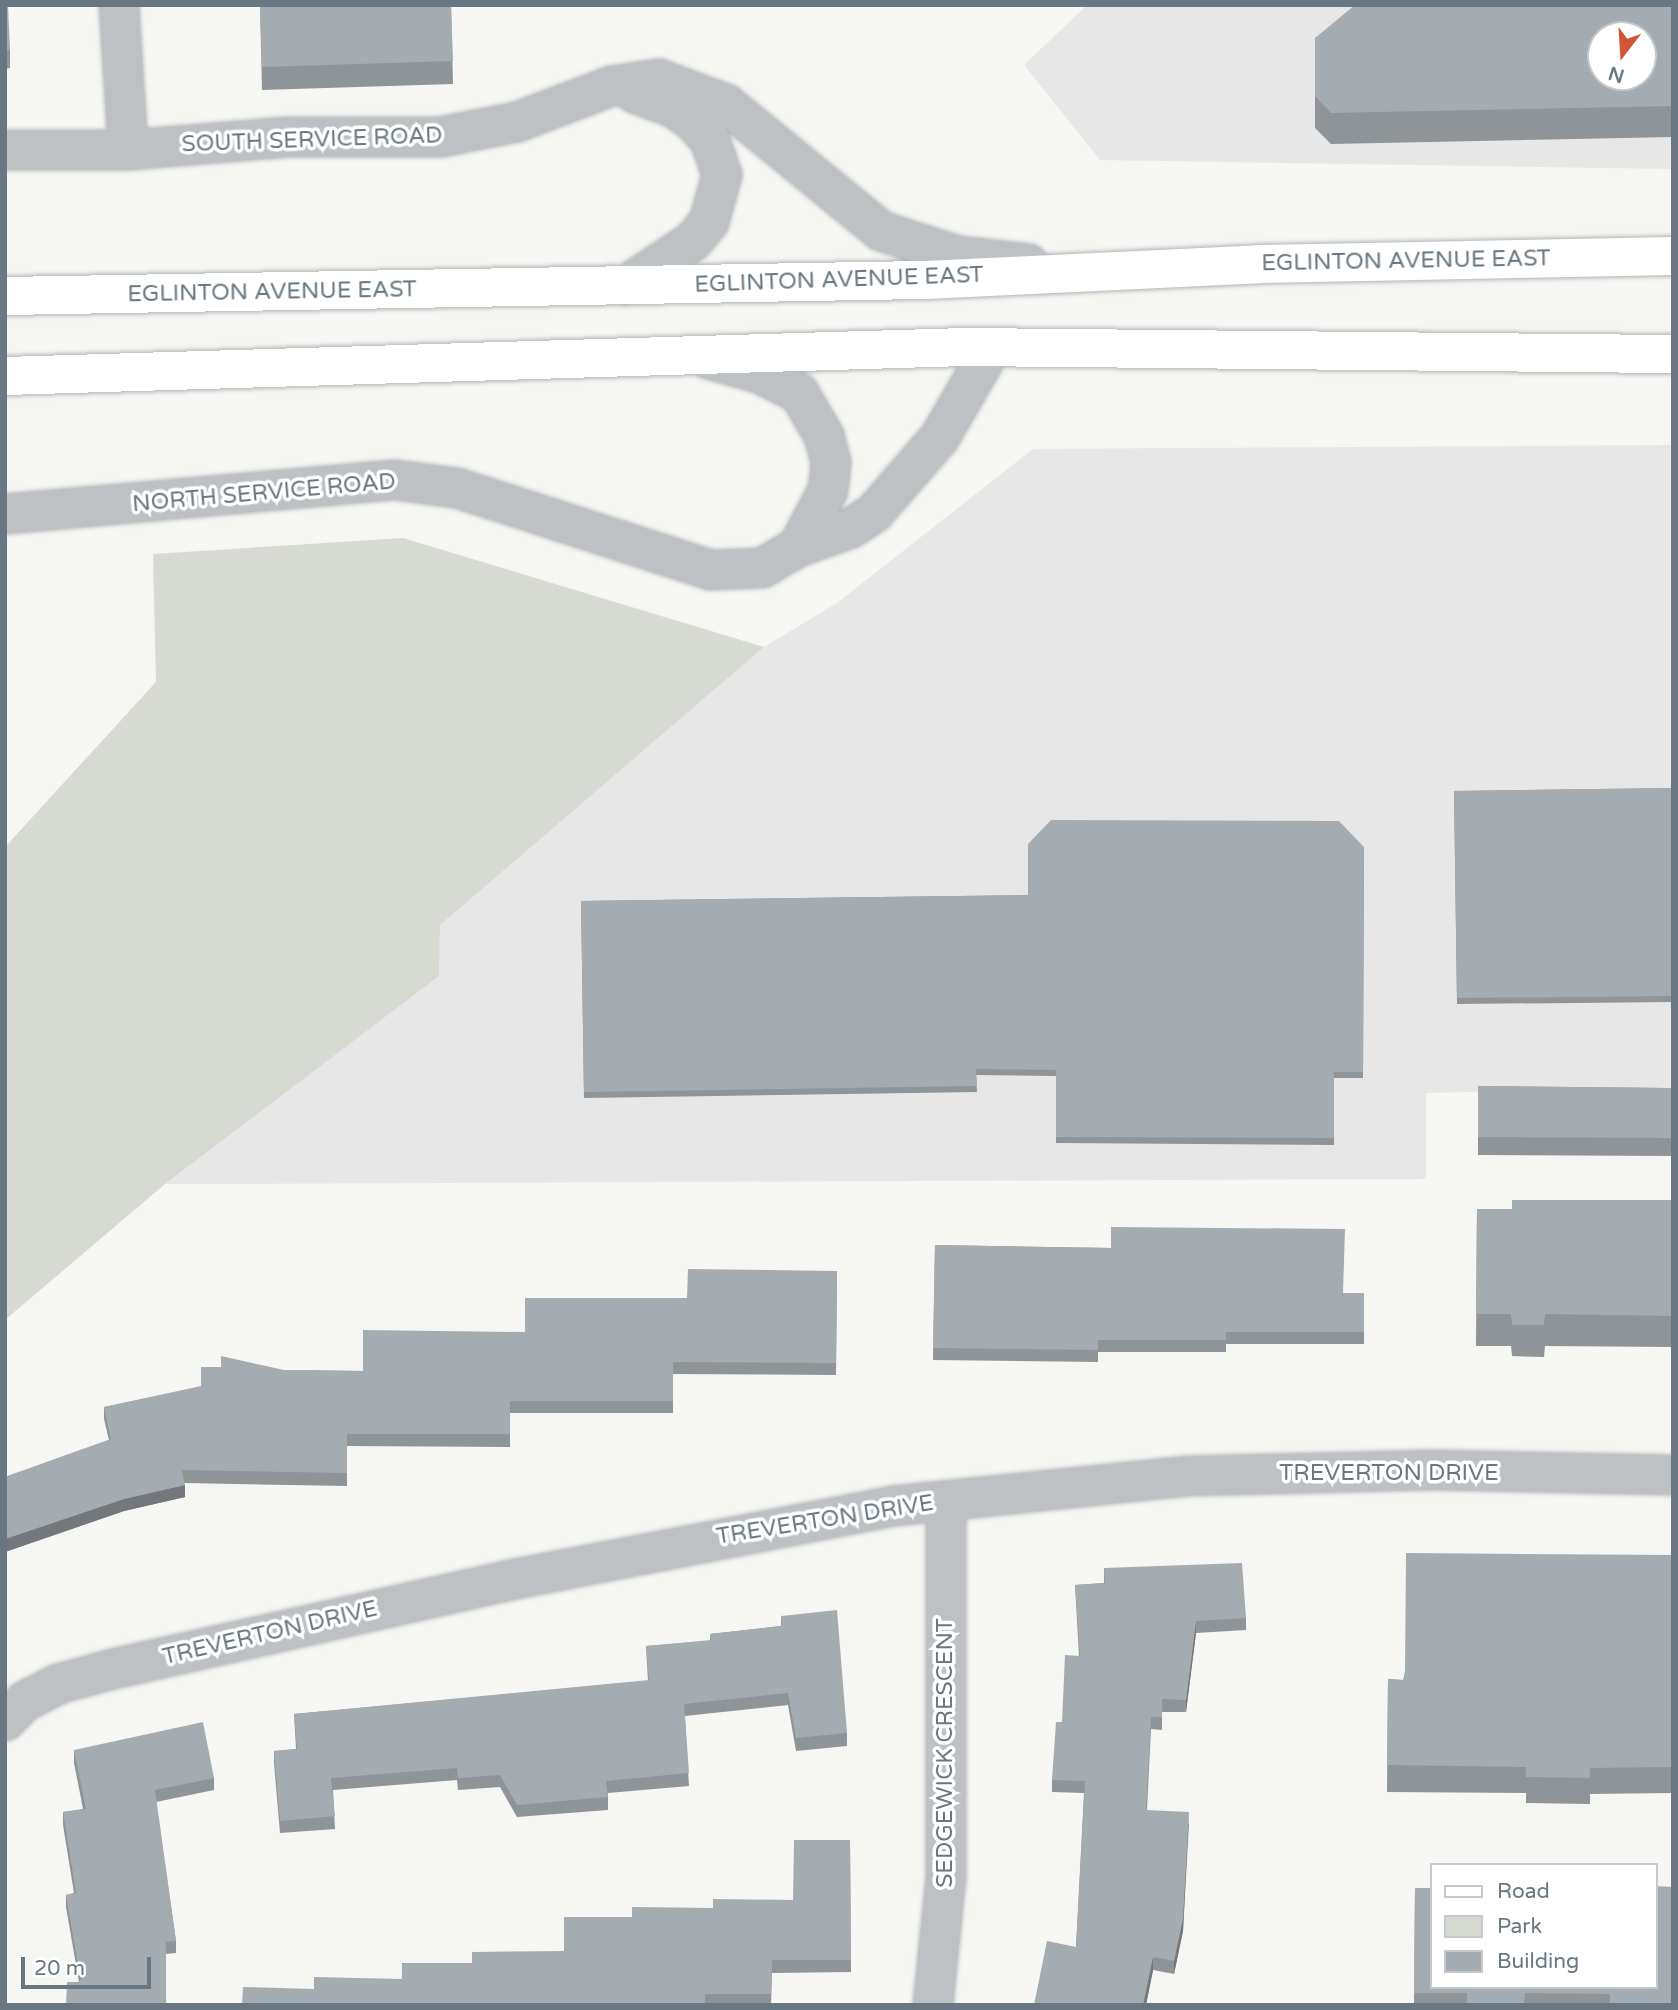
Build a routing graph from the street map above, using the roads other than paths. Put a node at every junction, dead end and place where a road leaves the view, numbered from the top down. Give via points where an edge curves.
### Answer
1 (119, 5) edge
2 (612, 86) junction
3 (5, 150) edge
4 (128, 150) junction
5 (1673, 256) edge
6 (1087, 270) junction
7 (625, 286) junction
8 (5, 296) edge
9 (992, 347) junction
10 (1673, 354) edge
11 (706, 358) junction
12 (5, 376) edge
13 (5, 514) edge
14 (798, 547) junction
15 (1673, 1475) edge
16 (946, 1501) junction
17 (5, 1721) edge
18 (933, 2005) edge

1 - 4 street
2 - 4 street, SOUTH SERVICE ROAD via 517,122 441,137 289,137
2 - 6 street, SOUTH SERVICE ROAD via 659,79 726,104 881,231 900,239 958,256
2 - 7 street via 672,107 694,121 710,140 722,175 709,222 693,241
3 - 4 street, SOUTH SERVICE ROAD
5 - 6 main road, EGLINTON AVENUE EAST
6 - 7 main road, EGLINTON AVENUE EAST via 926,280
7 - 8 main road, EGLINTON AVENUE EAST
9 - 10 main road
9 - 11 main road
9 - 14 street, NORTH SERVICE ROAD via 940,437 874,513 850,528
11 - 12 main road
11 - 14 street via 759,373 799,393 824,436 831,463 828,490
13 - 14 street, NORTH SERVICE ROAD via 395,480 457,488 711,570 762,568
15 - 16 street, TREVERTON DRIVE via 1429,1471 1189,1476
16 - 17 street, TREVERTON DRIVE via 735,1533 151,1660 58,1684 25,1701
16 - 18 street, SEDGEWICK CRESCENT via 946,1878

